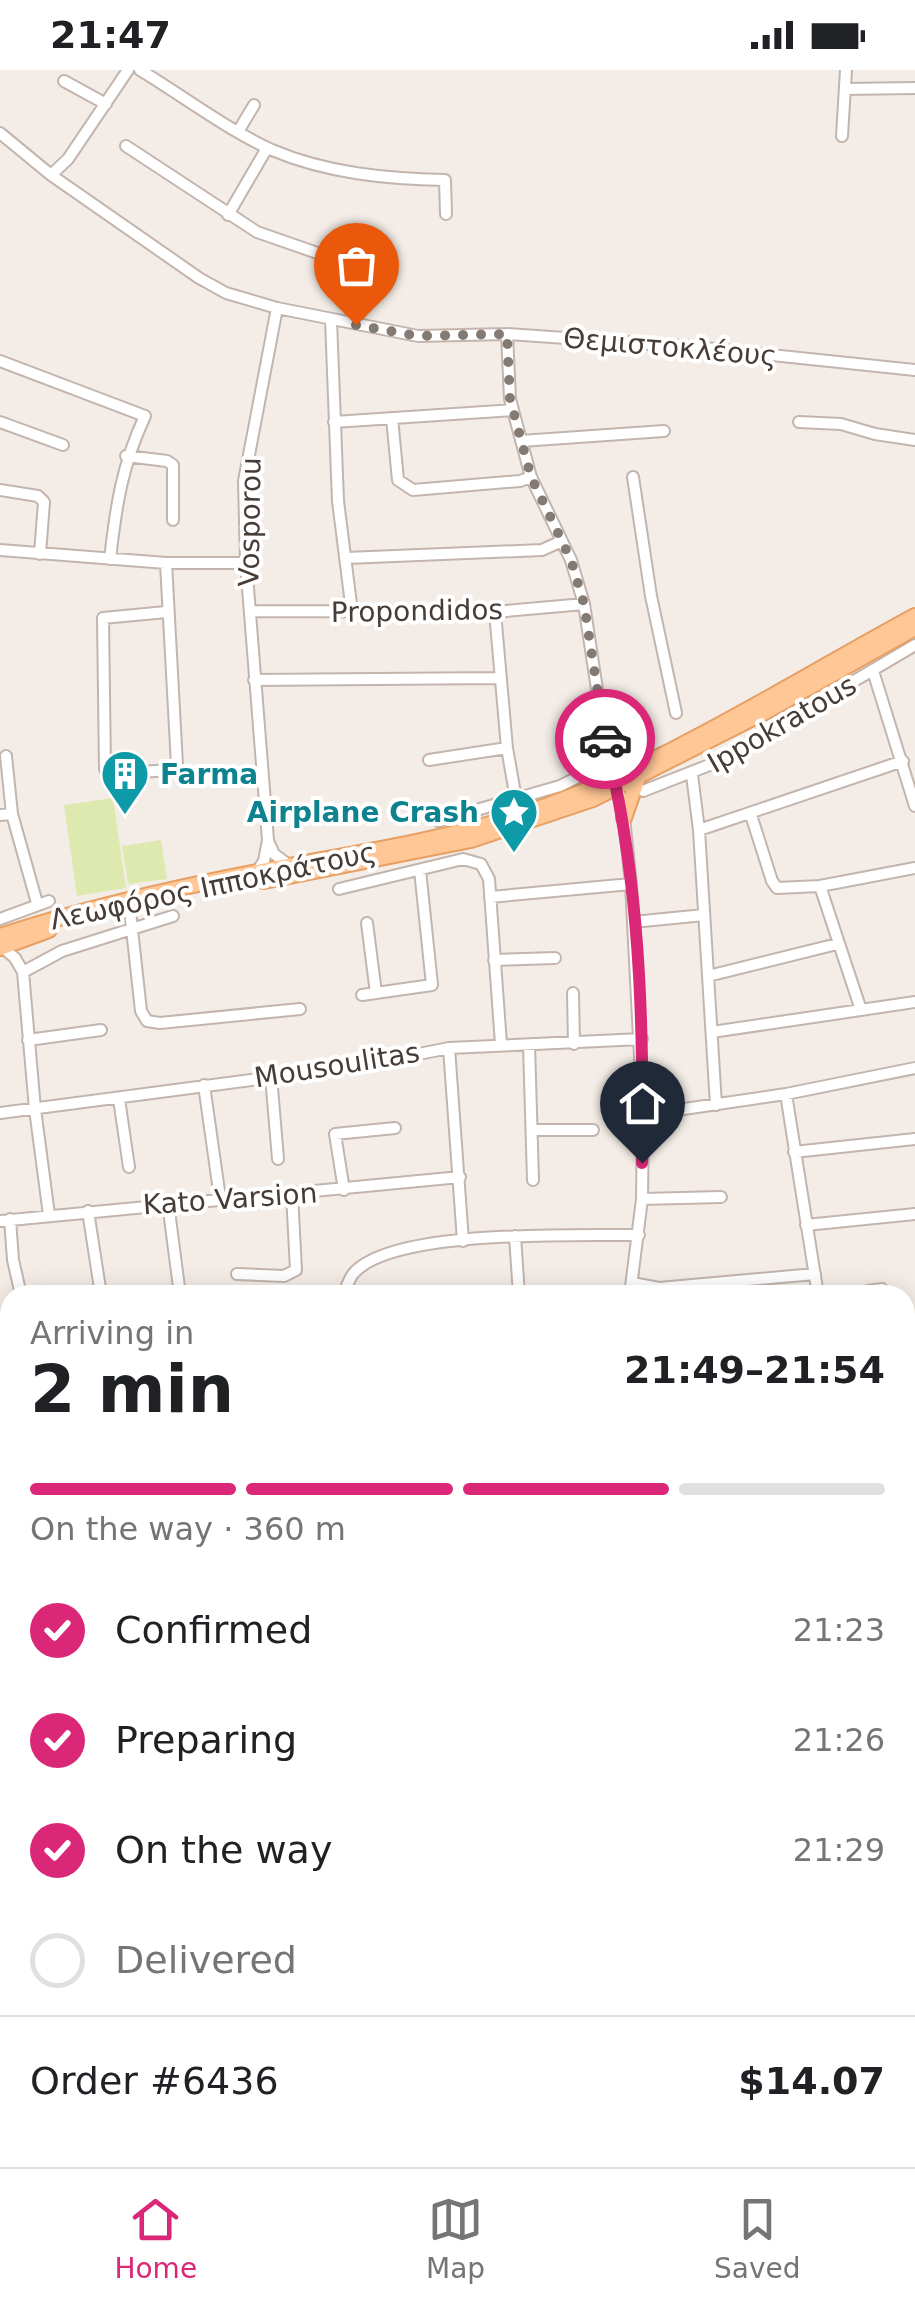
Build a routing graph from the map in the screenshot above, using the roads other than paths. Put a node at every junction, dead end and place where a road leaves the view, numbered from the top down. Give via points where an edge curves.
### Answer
1 (128, 70) edge
2 (140, 70) edge
3 (846, 70) edge
4 (64, 81) dead end
5 (846, 88) junction
6 (915, 88) edge
7 (106, 104) junction
8 (254, 105) dead end
9 (239, 130) junction
10 (0, 133) edge
11 (842, 136) dead end
12 (126, 146) dead end
13 (268, 148) junction
14 (51, 175) junction
15 (446, 214) dead end
16 (228, 215) junction
17 (326, 256) dead end
18 (277, 308) junction
19 (331, 320) junction
20 (507, 334) junction
21 (0, 360) edge
22 (915, 370) edge
23 (512, 410) junction
24 (392, 418) junction
25 (0, 422) edge
26 (334, 422) junction
27 (799, 422) dead end
28 (664, 431) dead end
29 (915, 440) edge
30 (521, 441) junction
31 (63, 445) dead end
32 (126, 456) junction
33 (531, 477) junction
34 (634, 477) dead end
35 (0, 490) edge
36 (174, 520) dead end
37 (562, 541) junction
38 (0, 550) edge
39 (40, 554) junction
40 (346, 558) junction
41 (110, 559) junction
42 (166, 563) junction
43 (246, 563) junction
44 (584, 604) junction
45 (250, 611) junction
46 (166, 612) junction
47 (352, 612) junction
48 (495, 612) junction
49 (915, 616) edge
50 (915, 628) edge
51 (915, 645) edge
52 (872, 672) junction
53 (499, 678) junction
54 (254, 680) junction
55 (676, 712) dead end
56 (604, 734) junction
57 (506, 748) junction
58 (6, 756) dead end
59 (428, 760) dead end
60 (904, 761) junction
61 (692, 775) junction
62 (640, 778) junction
63 (614, 785) junction
64 (587, 788) junction
65 (516, 799) junction
66 (915, 805) edge
67 (6, 815) edge
68 (751, 815) junction
69 (624, 818) junction
70 (438, 821) dead end
71 (699, 830) junction
72 (268, 840) junction
73 (290, 866) junction
74 (915, 868) edge
75 (420, 870) junction
76 (256, 873) junction
77 (631, 884) junction
78 (820, 886) junction
79 (339, 889) dead end
80 (490, 898) junction
81 (130, 911) junction
82 (704, 915) junction
83 (173, 916) dead end
84 (0, 918) edge
85 (634, 922) junction
86 (367, 923) dead end
87 (130, 927) junction
88 (20, 940) junction
89 (1, 944) edge
90 (838, 944) junction
91 (15, 958) junction
92 (555, 958) dead end
93 (494, 960) junction
94 (22, 975) junction
95 (708, 976) junction
96 (376, 993) junction
97 (573, 994) dead end
98 (362, 995) dead end
99 (915, 1002) edge
100 (300, 1009) dead end
101 (861, 1010) junction
102 (101, 1030) dead end
103 (712, 1032) junction
104 (28, 1040) junction
105 (642, 1040) junction
106 (501, 1044) junction
107 (574, 1044) junction
108 (529, 1045) junction
109 (449, 1048) junction
110 (915, 1068) edge
111 (270, 1076) junction
112 (204, 1085) junction
113 (786, 1094) junction
114 (119, 1099) junction
115 (716, 1105) junction
116 (35, 1108) junction
117 (0, 1113) edge
118 (643, 1115) junction
119 (395, 1128) dead end
120 (533, 1130) junction
121 (594, 1130) dead end
122 (915, 1139) edge
123 (794, 1152) junction
124 (278, 1159) dead end
125 (129, 1167) dead end
126 (460, 1177) junction
127 (533, 1180) dead end
128 (344, 1190) junction
129 (292, 1194) junction
130 (220, 1198) junction
131 (721, 1198) dead end
132 (642, 1199) junction
133 (168, 1203) junction
134 (88, 1211) junction
135 (915, 1214) edge
136 (49, 1215) junction
137 (5, 1220) edge
138 (806, 1225) junction
139 (639, 1235) junction
140 (515, 1236) junction
141 (463, 1241) junction
142 (237, 1274) dead end
143 (814, 1274) junction
144 (749, 1280) junction
145 (18, 1285) edge
146 (100, 1285) edge
147 (179, 1285) edge
148 (348, 1285) edge
149 (519, 1285) edge
150 (632, 1285) edge
151 (693, 1285) edge
152 (749, 1285) edge
153 (816, 1285) edge

1 - 7 street
2 - 9 street
3 - 5 street
4 - 7 street
5 - 6 street
5 - 11 street
7 - 14 street
8 - 9 street
9 - 13 street
10 - 14 street, Θεμιστοκλέους
12 - 16 street
13 - 15 street via 377,179 444,180
13 - 16 street
14 - 18 street, Θεμιστοκλέους via 199,278
16 - 17 street via 278,242
18 - 19 street, Θεμιστοκλέους
18 - 43 street, Vosporou via 244,481
19 - 20 street, Θεμιστοκλέους via 418,336
19 - 26 street
20 - 22 street, Θεμιστοκλέους
20 - 23 street
21 - 32 street via 145,416
23 - 24 street
23 - 30 street
24 - 26 street
24 - 33 street via 398,480 412,490
25 - 31 street
26 - 40 street
27 - 29 street
28 - 30 street
30 - 33 street
32 - 36 street via 173,466
32 - 41 street
33 - 37 street
34 - 55 street
35 - 39 street via 44,502
37 - 40 street via 542,550
37 - 44 street
38 - 39 street
39 - 41 street
40 - 47 street
41 - 42 street
42 - 43 street
42 - 46 street
43 - 45 street, Vosporou
44 - 48 street, Propondidos
44 - 56 street
45 - 47 street, Propondidos
45 - 54 street, Vosporou
46 - 46 street via 177,765 111,774 103,618
47 - 48 street, Propondidos
48 - 53 street
49 - 62 main road, Λεωφόρος Ιπποκράτους
50 - 62 main road, Λεωφόρος Ιπποκράτους
51 - 52 street, Ippokratous
52 - 60 street
52 - 61 street, Ippokratous
53 - 54 street
53 - 57 street
54 - 72 street, Vosporou
56 - 62 main road
56 - 63 street
56 - 64 main road via 599,770
57 - 59 street
57 - 65 street
58 - 67 street
60 - 66 street
60 - 68 street
61 - 62 street, Ippokratous
61 - 71 street
62 - 63 main road, Λεωφόρος Ιπποκράτους
62 - 69 main road
63 - 64 main road, Λεωφόρος Ιπποκράτους
63 - 69 street
64 - 65 street
64 - 69 main road
64 - 73 main road, Λεωφόρος Ιπποκράτους via 521,815
64 - 81 main road, Λεωφόρος Ιπποκράτους via 523,824 419,852
65 - 70 street
67 - 84 street via 43,902
68 - 71 street
68 - 78 street via 774,886
69 - 77 street
71 - 82 street
72 - 73 street
72 - 76 street
73 - 76 main road, Λεωφόρος Ιπποκράτους
74 - 78 street
75 - 79 street
75 - 80 street via 477,860 487,873
75 - 96 street via 432,986
76 - 89 main road, Λεωφόρος Ιπποκράτους via 70,914
77 - 80 street
77 - 85 street
78 - 90 street
80 - 93 street
81 - 87 street
81 - 88 main road, Λεωφόρος Ιπποκράτους
82 - 85 street
82 - 95 street
83 - 87 street
85 - 105 street
86 - 96 street
87 - 94 street via 62,951
87 - 100 street via 146,1021
88 - 89 main road, Λεωφόρος Ιπποκράτους
88 - 91 street
89 - 91 street
90 - 95 street
90 - 101 street
91 - 94 street
92 - 93 street
93 - 106 street
94 - 104 street
95 - 103 street
96 - 98 street
97 - 107 street
99 - 101 street
101 - 103 street
102 - 104 street
103 - 115 street
104 - 116 street
105 - 107 street, Mousoulitas
105 - 118 street
106 - 108 street, Mousoulitas
106 - 109 street, Mousoulitas
107 - 108 street, Mousoulitas
108 - 120 street
109 - 111 street, Mousoulitas
109 - 126 street
110 - 113 street
111 - 112 street, Mousoulitas
111 - 124 street
112 - 114 street, Mousoulitas
112 - 130 street
113 - 115 street
113 - 123 street
114 - 116 street, Mousoulitas
114 - 125 street
115 - 118 street
116 - 117 street, Mousoulitas
116 - 136 street
118 - 132 street
119 - 128 street via 335,1134
120 - 121 street
120 - 127 street
122 - 123 street
123 - 138 street
126 - 128 street, Kato Varsion
126 - 141 street
128 - 129 street, Kato Varsion
129 - 130 street, Kato Varsion
129 - 142 street via 296,1270 284,1276
130 - 133 street, Kato Varsion
131 - 132 street
132 - 139 street
133 - 134 street, Kato Varsion
133 - 147 street
134 - 136 street, Kato Varsion
134 - 146 street
135 - 138 street
136 - 137 street, Kato Varsion
137 - 145 street
138 - 143 street
139 - 140 street
139 - 150 street
140 - 141 street
140 - 149 street
141 - 148 street via 374,1258
143 - 144 street
143 - 153 street
144 - 151 street
144 - 152 street

